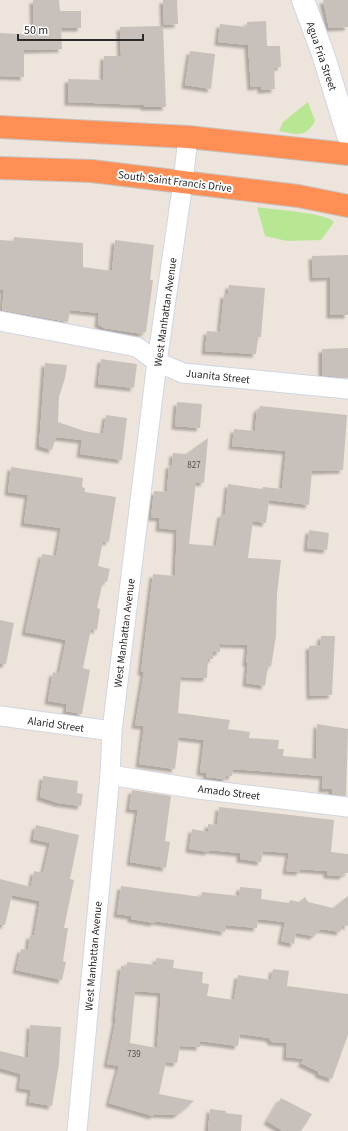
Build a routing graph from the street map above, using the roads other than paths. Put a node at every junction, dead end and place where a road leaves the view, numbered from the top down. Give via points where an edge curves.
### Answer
1 (303, 0) edge
2 (0, 127) edge
3 (348, 136) edge
4 (188, 137) junction
5 (348, 154) edge
6 (0, 168) edge
7 (183, 182) junction
8 (348, 206) edge
9 (0, 321) edge
10 (158, 362) junction
11 (348, 389) edge
12 (0, 716) edge
13 (112, 731) junction
14 (110, 775) junction
15 (348, 807) edge
16 (77, 1131) edge

1 - 3 street, Agua Fria Street via 323,54
2 - 4 highway
4 - 5 highway
4 - 7 street, West Manhattan Avenue
6 - 7 highway, South Saint Francis Drive via 91,171
7 - 8 highway, South Saint Francis Drive via 298,196
7 - 10 street, West Manhattan Avenue
9 - 10 street, Juanita Street via 137,347
10 - 11 street, Juanita Street via 183,373
10 - 13 street, West Manhattan Avenue
12 - 13 street, Alarid Street
13 - 14 street, West Manhattan Avenue
14 - 15 street, Amado Street via 198,789
14 - 16 street, West Manhattan Avenue

